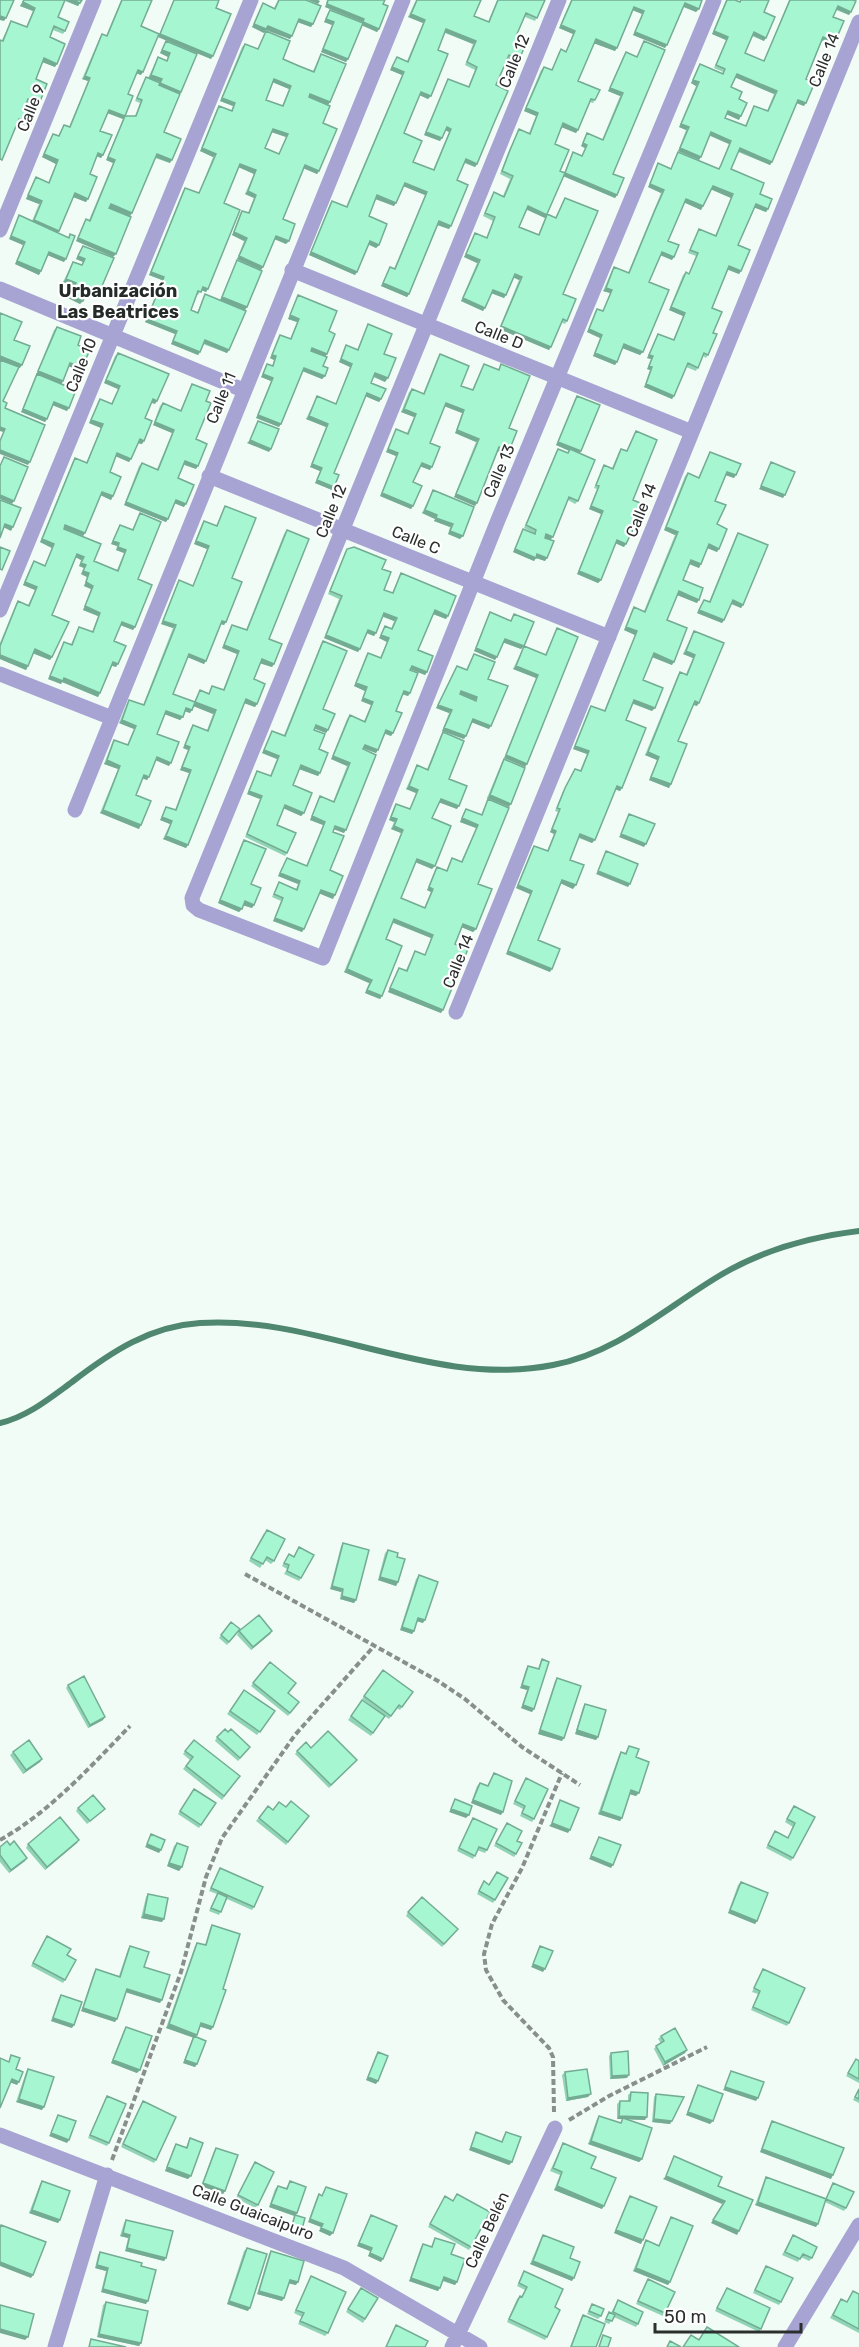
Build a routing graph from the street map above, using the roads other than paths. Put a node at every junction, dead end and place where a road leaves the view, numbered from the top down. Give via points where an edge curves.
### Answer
1 (94, 0) edge
2 (251, 0) edge
3 (403, 0) edge
4 (558, 0) edge
5 (714, 0) edge
6 (859, 22) edge
7 (0, 230) edge
8 (292, 270) junction
9 (0, 289) edge
10 (426, 324) junction
11 (112, 335) junction
12 (557, 377) junction
13 (243, 390) junction
14 (692, 432) junction
15 (209, 476) junction
16 (342, 530) junction
17 (473, 582) junction
18 (0, 610) edge
19 (609, 637) junction
20 (0, 674) edge
21 (112, 718) junction
22 (75, 810) dead end
23 (323, 958) joint
24 (456, 1012) dead end
25 (555, 2128) road end
26 (0, 2135) edge
27 (107, 2175) junction
28 (859, 2225) edge
29 (455, 2341) edge
30 (55, 2347) edge
31 (480, 2347) edge
32 (785, 2347) edge

1 - 7 street, Calle 9
2 - 11 street, Calle 10
3 - 8 street, Calle 11
4 - 10 street, Calle 12
5 - 12 street, Calle 13
6 - 14 street, Calle 14
8 - 10 street, Calle D
8 - 13 street, Calle 11
9 - 11 street
10 - 12 street, Calle D
10 - 16 street, Calle 12
11 - 13 street
11 - 18 street, Calle 10
12 - 14 street, Calle D
12 - 17 street, Calle 13
13 - 15 street, Calle 11
14 - 19 street, Calle 14
15 - 16 street, Calle C
15 - 21 street, Calle 11
16 - 17 street, Calle C
16 - 23 street, Calle 12 via 192,898 199,910
17 - 19 street, Calle C
17 - 23 street, Calle 13
19 - 24 street, Calle 14
20 - 21 street
21 - 22 street, Calle 11
25 - 29 street, Calle Belén
26 - 27 street, Calle Guaicaipuro
27 - 29 street, Calle Guaicaipuro via 344,2268 381,2288
27 - 30 street
28 - 32 street
29 - 31 street, Calle Guaicaipuro

